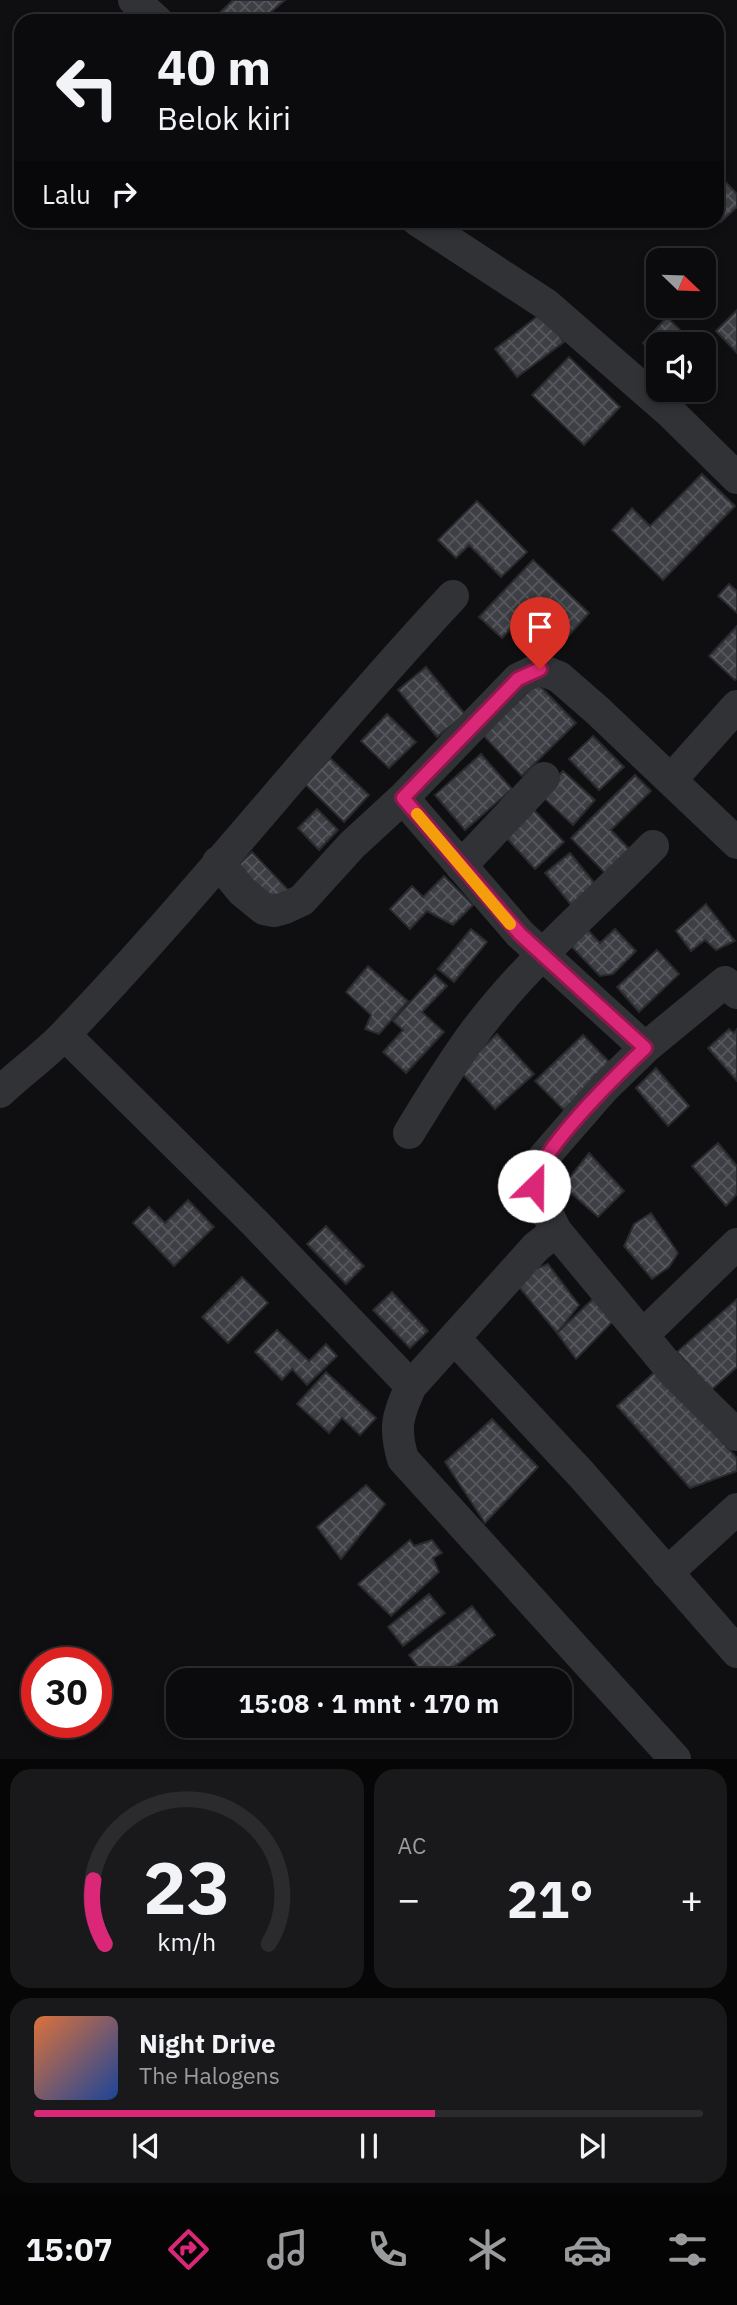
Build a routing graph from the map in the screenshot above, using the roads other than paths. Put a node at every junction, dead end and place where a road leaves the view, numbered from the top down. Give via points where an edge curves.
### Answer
1 (134, 0) edge
2 (149, 14) edge
3 (429, 228) edge
4 (737, 478) edge
5 (453, 596) dead end
6 (737, 706) edge
7 (544, 778) dead end
8 (671, 780) junction
9 (403, 798) junction
10 (737, 843) edge
11 (653, 846) dead end
12 (218, 862) junction
13 (461, 866) junction
14 (543, 955) junction
15 (733, 982) edge
16 (65, 1035) junction
17 (645, 1048) junction
18 (0, 1092) edge
19 (409, 1133) dead end
20 (556, 1231) junction
21 (737, 1244) edge
22 (644, 1334) junction
23 (455, 1339) junction
24 (411, 1386) junction
25 (737, 1435) edge
26 (737, 1509) edge
27 (667, 1573) junction
28 (737, 1652) edge
29 (675, 1759) edge

1 - 2 street
3 - 4 street via 547,306 673,414
5 - 12 street
6 - 8 street
7 - 13 street
8 - 9 street via 559,677 540,669 518,679
8 - 10 street
9 - 12 street via 352,845 302,901 285,908 264,909
9 - 13 street
11 - 14 street
12 - 16 street
13 - 14 street
14 - 17 street
14 - 19 street via 478,1028
15 - 17 street
16 - 18 street
16 - 24 street
17 - 20 street via 543,1158 534,1186
20 - 22 street
20 - 23 street via 536,1247
21 - 22 street
22 - 25 street via 673,1372
23 - 24 street
23 - 27 street
24 - 29 street via 400,1410 397,1437 403,1460
26 - 27 street
27 - 28 street

